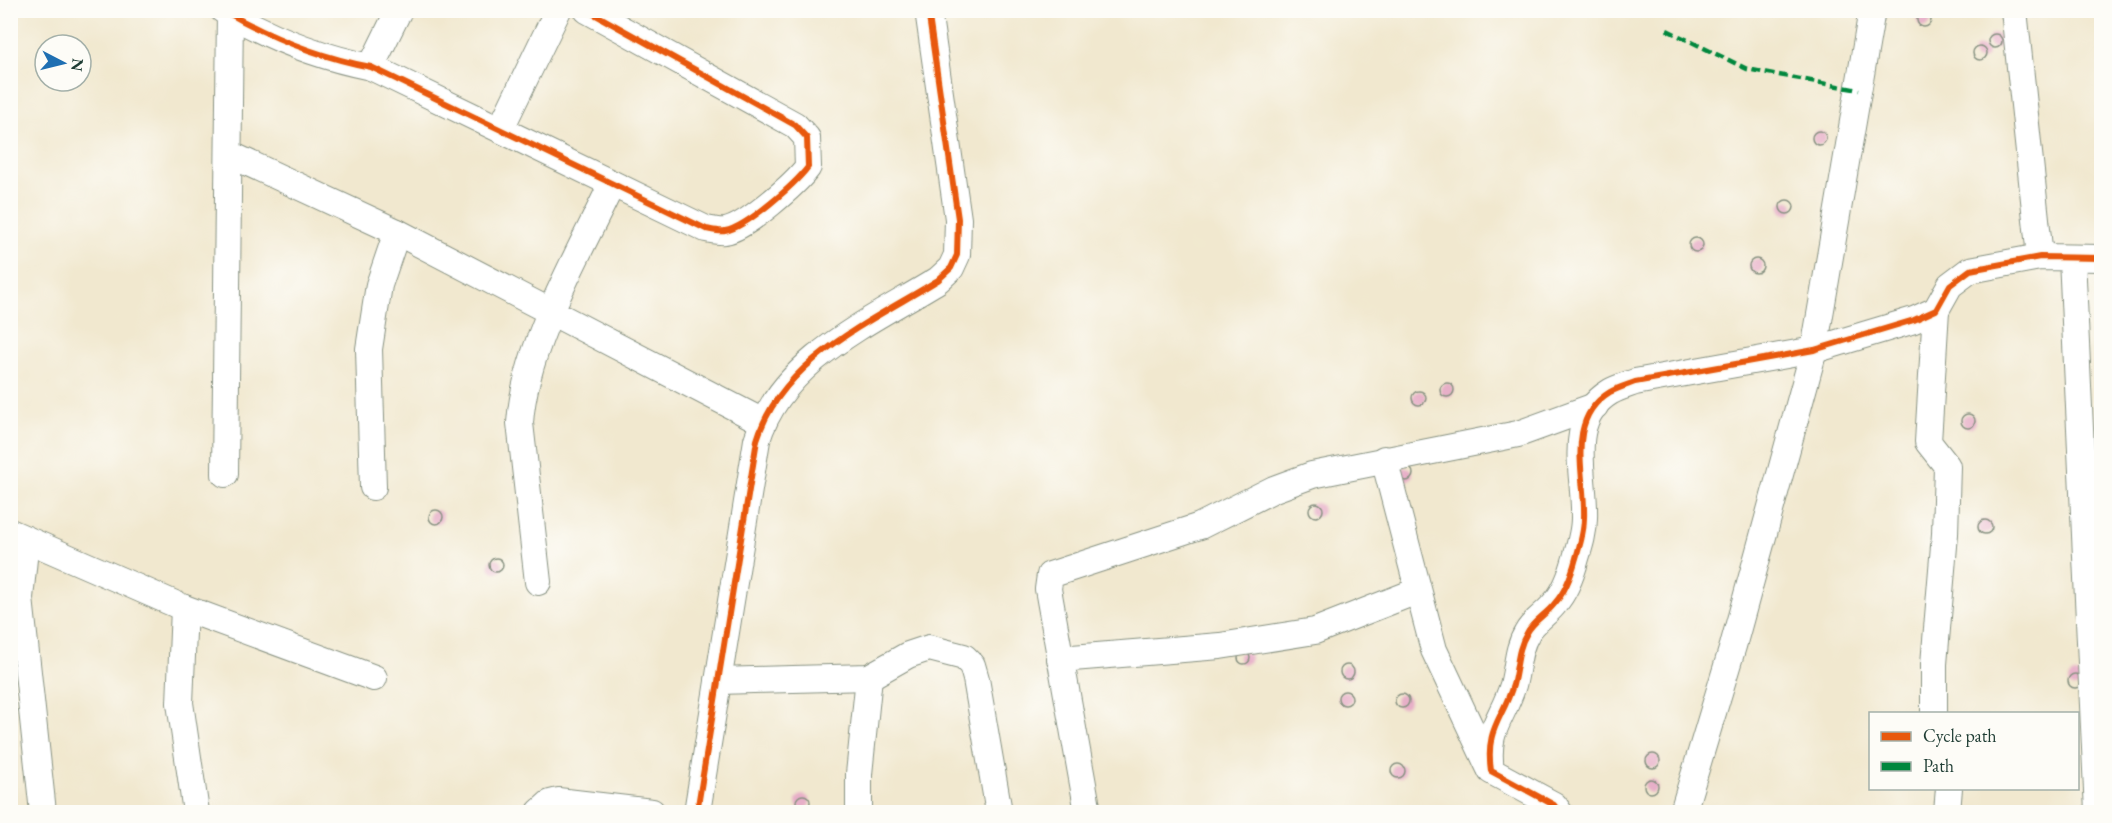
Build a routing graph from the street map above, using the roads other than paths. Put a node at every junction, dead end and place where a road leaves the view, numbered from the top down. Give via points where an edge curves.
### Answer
1 (399, 10) edge
2 (558, 10) edge
3 (587, 10) edge
4 (928, 10) edge
5 (1872, 10) edge
6 (2014, 10) edge
7 (228, 12) edge
8 (371, 67) junction
9 (501, 128) junction
10 (229, 154) junction
11 (612, 184) junction
12 (397, 232) junction
13 (2040, 257) junction
14 (2072, 258) junction
15 (2102, 258) edge
16 (1936, 310) junction
17 (551, 314) junction
18 (1814, 350) junction
19 (1594, 406) junction
20 (763, 422) junction
21 (1384, 459) junction
22 (225, 474) dead end
23 (373, 487) dead end
24 (18, 536) edge
25 (538, 582) dead end
26 (1417, 591) junction
27 (184, 608) junction
28 (1060, 659) junction
29 (869, 677) junction
30 (374, 678) dead end
31 (718, 681) junction
32 (1934, 712) edge
33 (1491, 771) junction
34 (1949, 790) edge
35 (43, 813) edge
36 (196, 813) edge
37 (540, 813) edge
38 (652, 813) edge
39 (697, 813) edge
40 (859, 813) edge
41 (999, 813) edge
42 (1088, 813) edge
43 (1559, 813) edge
44 (1683, 813) edge
45 (1947, 813) edge
46 (2098, 813) edge

1 - 8 street
2 - 9 street
3 - 11 street via 777,113 807,138 810,152 808,167 795,184 725,232 687,222
4 - 20 street via 958,219 957,255 951,268 938,280 844,339 788,382
5 - 18 street
6 - 13 street
7 - 8 street via 336,60
7 - 10 street
8 - 9 street
9 - 11 street
10 - 12 street
10 - 22 street
11 - 17 street
12 - 17 street
12 - 23 street via 379,285 369,349
13 - 14 street
13 - 16 street via 1971,270 1950,285
14 - 15 street
14 - 46 street
16 - 18 street
16 - 32 street via 1928,442 1947,466
17 - 20 street
17 - 25 street via 526,377 520,423
18 - 19 street via 1635,382 1610,392
18 - 44 street
19 - 21 street via 1518,434
19 - 33 street via 1583,426 1579,451 1584,518 1581,541 1556,602 1528,630 1520,647 1512,687 1492,734
20 - 31 street
21 - 26 street
21 - 28 street via 1312,475 1274,489 1200,526 1053,572 1048,578 1048,589
24 - 27 street
24 - 35 street
26 - 28 street via 1315,631 1220,646
26 - 33 street via 1434,650
27 - 30 street
27 - 36 street via 180,703
28 - 42 street
29 - 31 street
29 - 40 street
29 - 41 street via 929,648 951,652 972,664
31 - 39 street
33 - 43 street via 1554,804
34 - 45 street
37 - 38 street via 558,801

